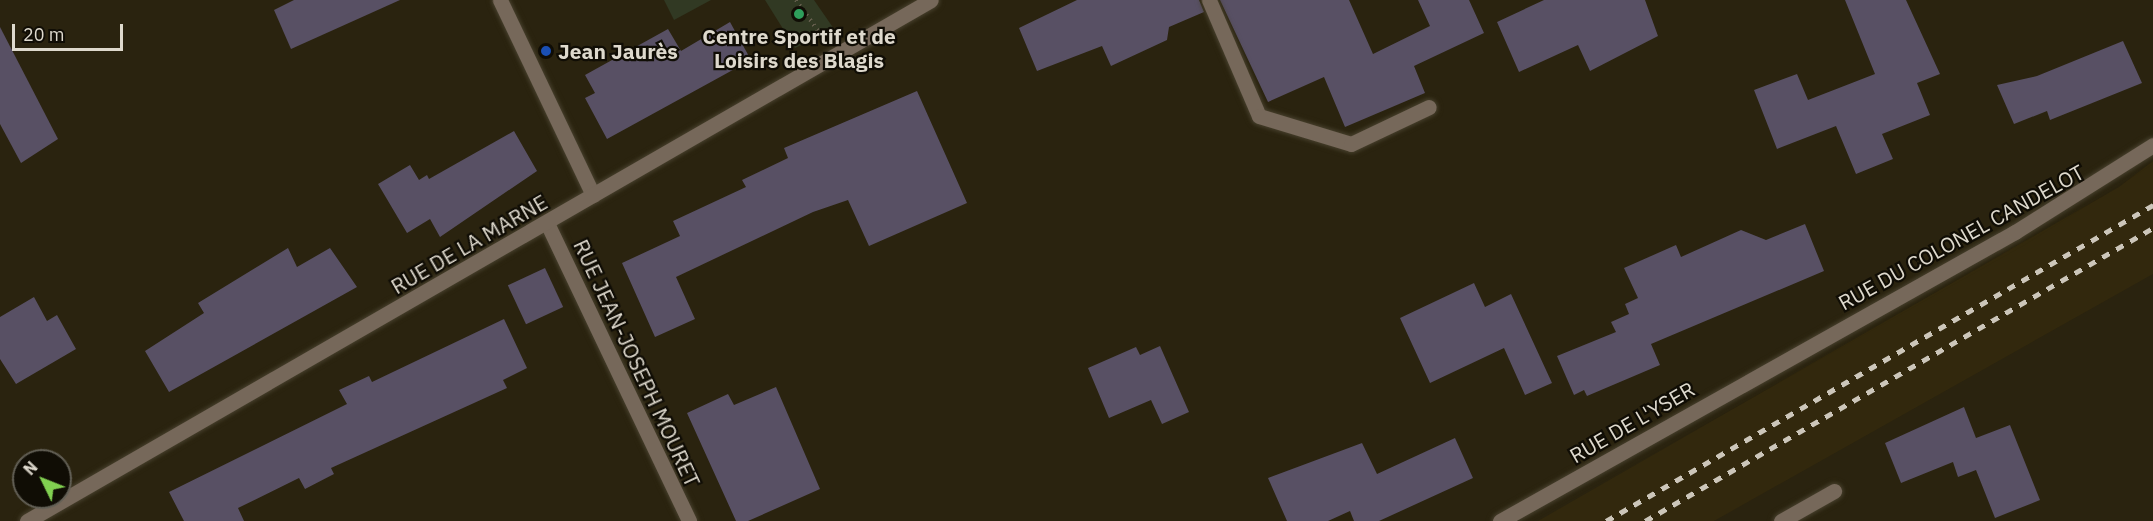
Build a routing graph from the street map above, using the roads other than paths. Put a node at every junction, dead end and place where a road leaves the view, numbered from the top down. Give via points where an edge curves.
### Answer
1 (500, 0) edge
2 (932, 0) edge
3 (1209, 0) edge
4 (1429, 107) dead end
5 (2153, 145) edge
6 (593, 195) junction
7 (547, 223) junction
8 (1785, 359) joint
9 (1834, 491) dead end
10 (27, 521) edge
11 (689, 521) edge
12 (1500, 521) edge
13 (1781, 521) edge

1 - 6 street
2 - 6 street, RUE DE LA MARNE via 662,160
3 - 4 street via 1259,116 1351,144
5 - 8 street, RUE DU COLONEL CANDELOT via 2015,232
6 - 7 street, RUE DE LA MARNE
7 - 10 street, RUE DE LA MARNE
7 - 11 street, RUE JEAN-JOSEPH MOURET
8 - 12 street, RUE DE L'YSER
9 - 13 street

